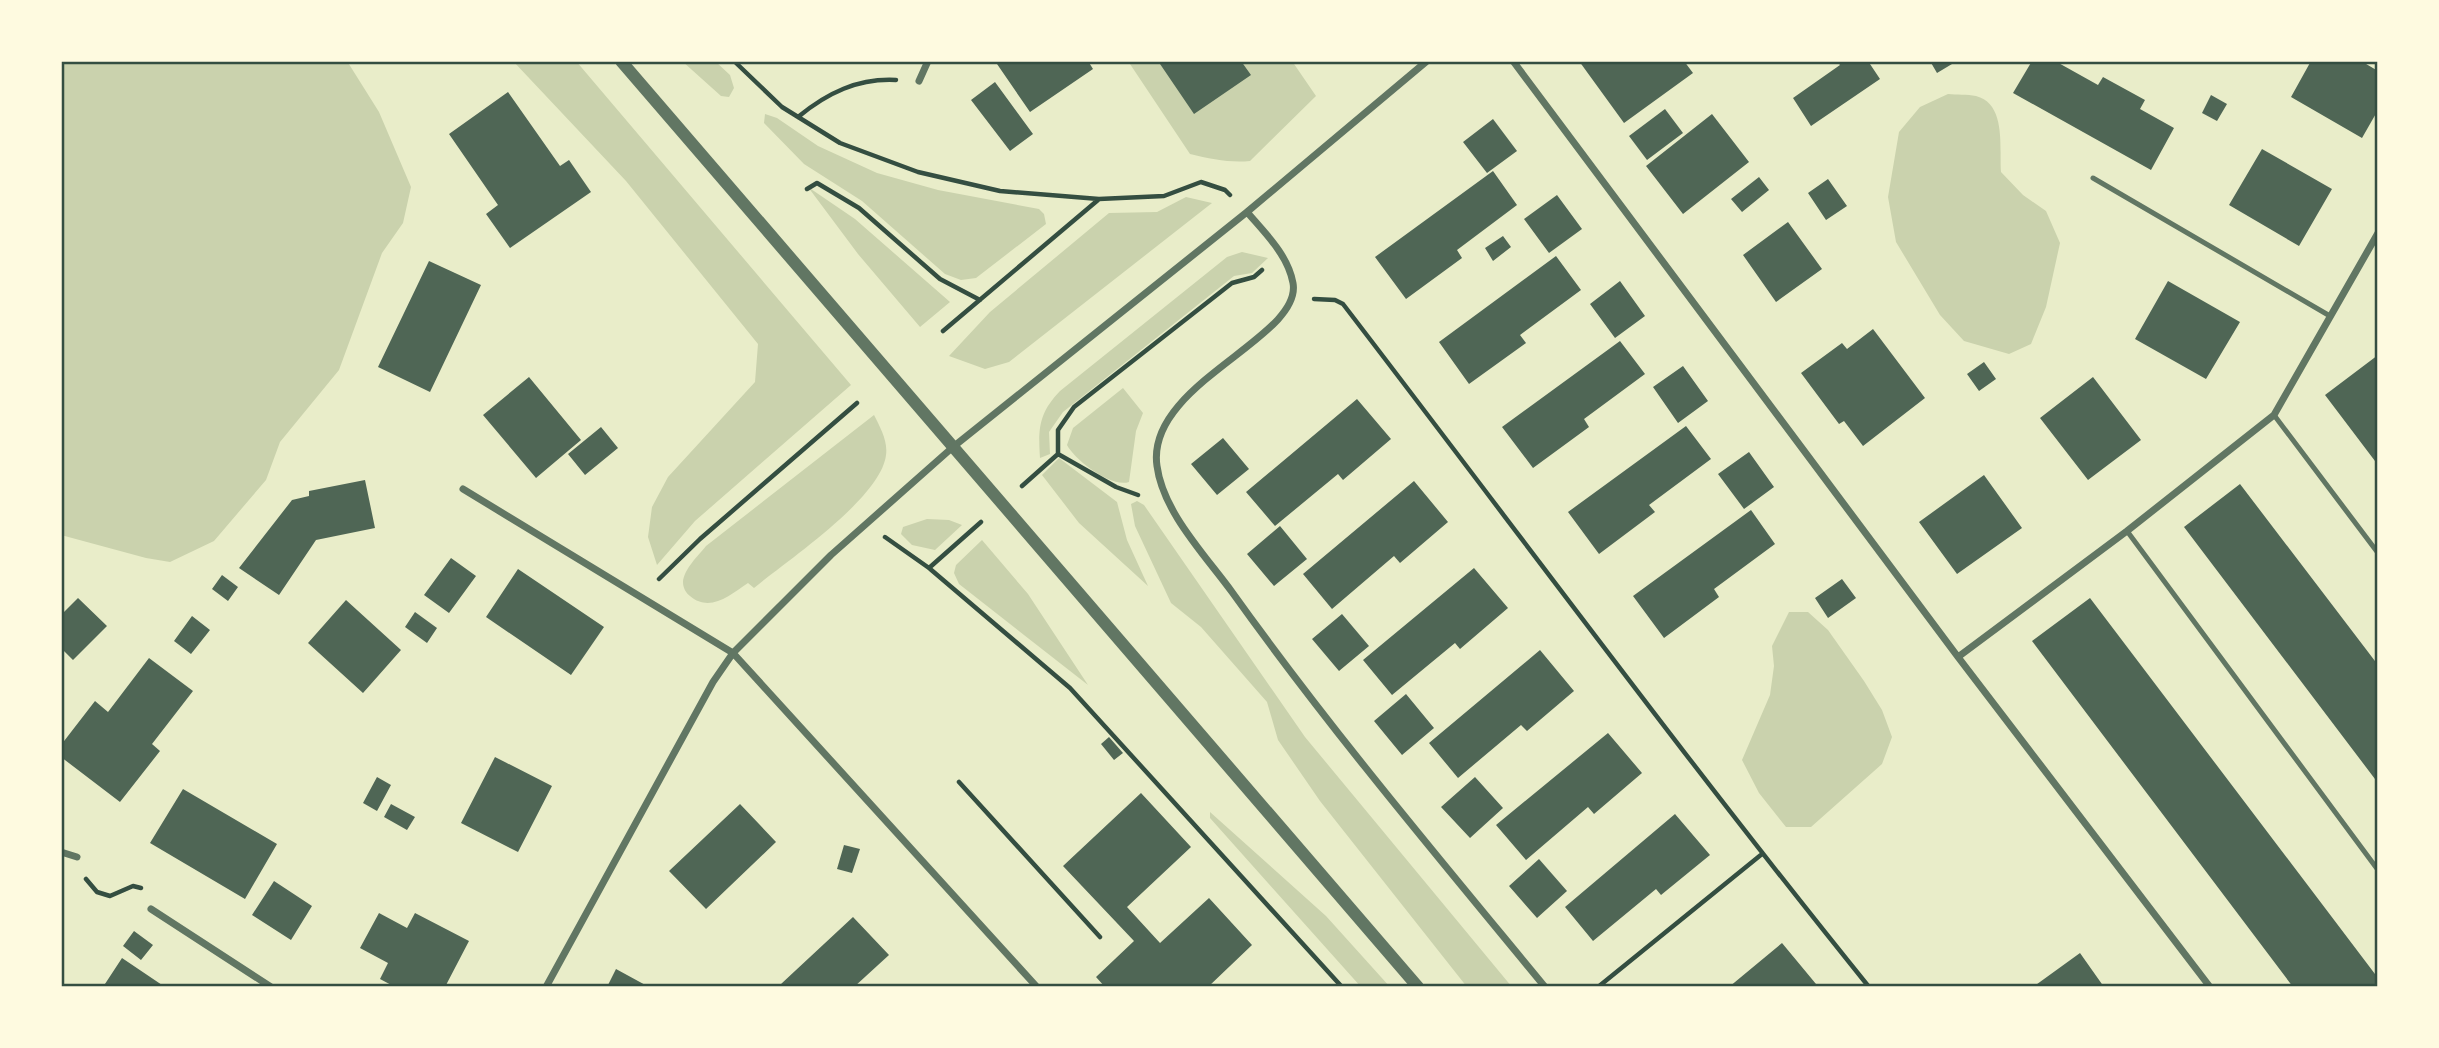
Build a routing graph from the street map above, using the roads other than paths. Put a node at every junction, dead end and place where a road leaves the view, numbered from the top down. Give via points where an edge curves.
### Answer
1 (621, 61) edge
2 (928, 61) edge
3 (1427, 61) edge
4 (1513, 61) edge
5 (919, 81) road end
6 (2093, 178) dead end
7 (1247, 212) junction
8 (2378, 233) edge
9 (2374, 247) edge
10 (2330, 316) junction
11 (2274, 415) junction
12 (953, 447) junction
13 (463, 489) dead end
14 (2127, 531) junction
15 (2378, 553) edge
16 (733, 653) junction
17 (1958, 657) junction
18 (61, 852) edge
19 (77, 857) road end
20 (2378, 870) edge
21 (151, 909) road end
22 (271, 987) edge
23 (546, 987) edge
24 (1037, 987) edge
25 (1418, 987) edge
26 (1545, 987) edge
27 (2210, 987) edge

1 - 12 street
2 - 5 street
3 - 7 street
4 - 17 street
6 - 10 lane
7 - 12 street
7 - 26 street via 1281,253 1293,284 1292,298 1278,320 1199,385 1166,424 1156,463 1172,507 1304,693
8 - 9 street
9 - 10 street
10 - 11 street
11 - 14 street
11 - 15 lane
12 - 16 street via 831,555
12 - 25 street
13 - 16 street
14 - 17 street
14 - 20 lane
16 - 23 street
16 - 24 street
17 - 27 street
18 - 19 street
21 - 22 street

